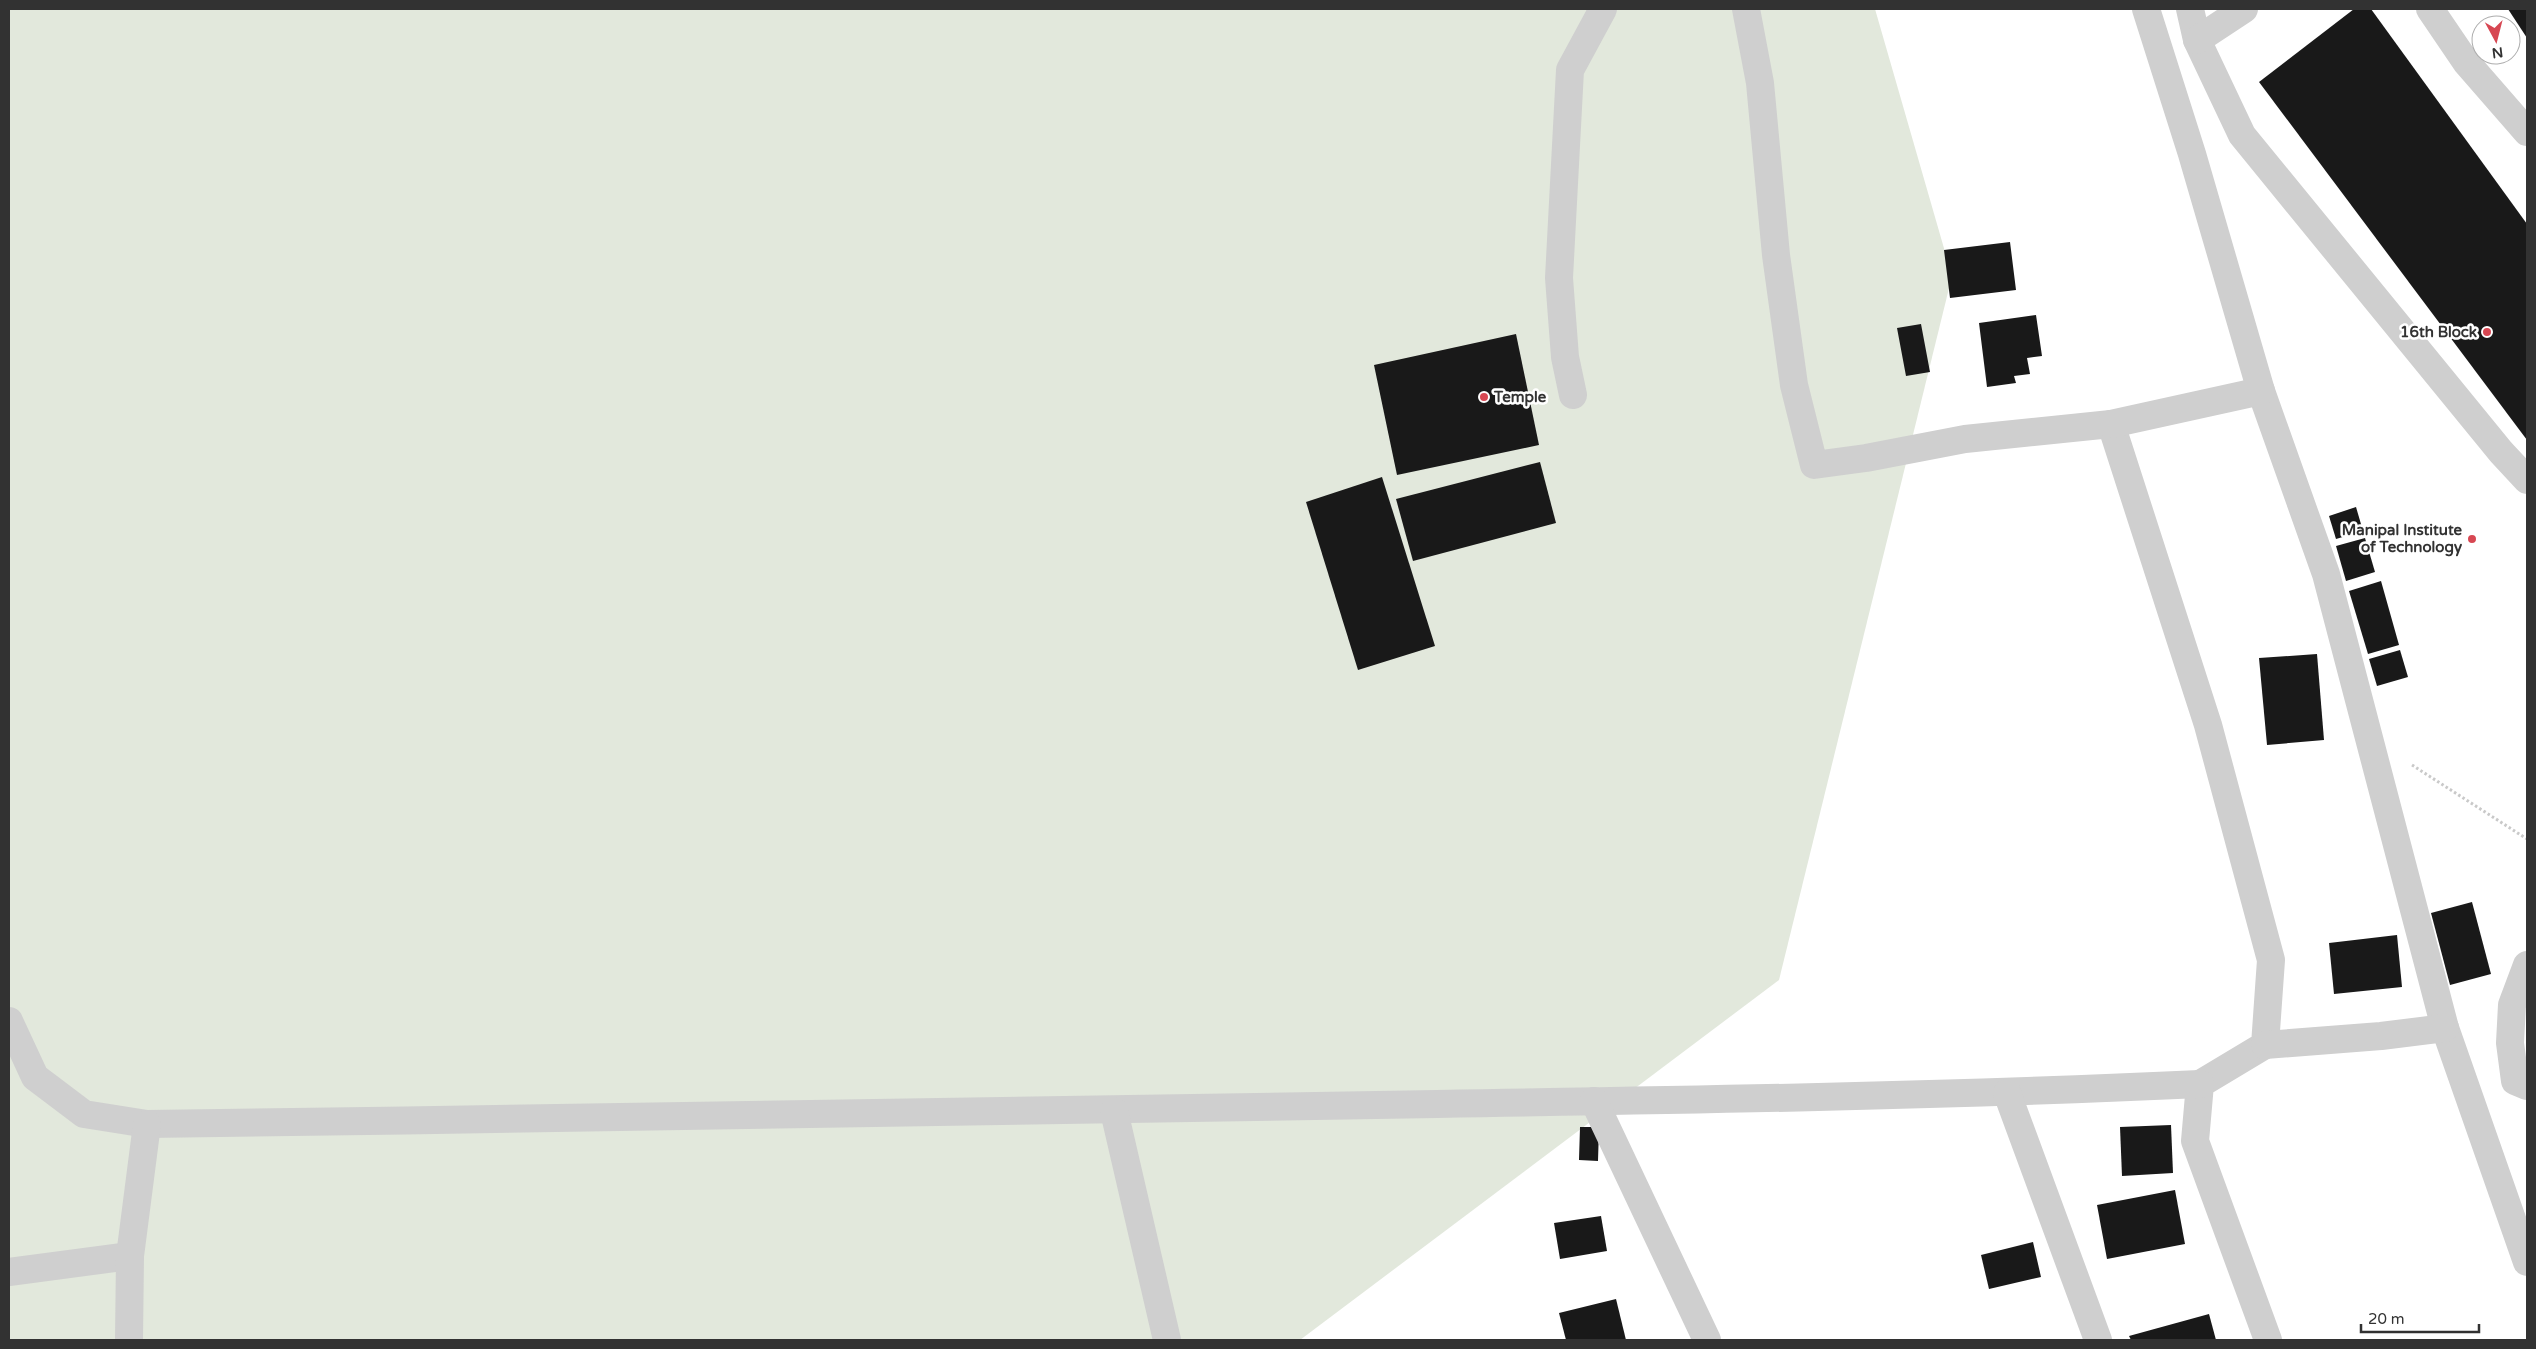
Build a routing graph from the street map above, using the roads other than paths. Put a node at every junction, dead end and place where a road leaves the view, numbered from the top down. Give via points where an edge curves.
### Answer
1 (1603, 9) edge
2 (1746, 9) edge
3 (2146, 9) edge
4 (2190, 9) edge
5 (2244, 9) edge
6 (2430, 9) edge
7 (2197, 40) junction
8 (2527, 132) edge
9 (2261, 391) junction
10 (1573, 395) dead end
11 (2111, 424) junction
12 (2527, 480) edge
13 (2527, 965) edge
14 (9, 1021) edge
15 (2446, 1028) junction
16 (2265, 1045) junction
17 (2200, 1084) junction
18 (2527, 1086) edge
19 (2008, 1093) junction
20 (1594, 1101) junction
21 (1114, 1111) junction
22 (147, 1124) junction
23 (130, 1256) junction
24 (2527, 1262) edge
25 (9, 1272) edge
26 (129, 1340) edge
27 (1167, 1340) edge
28 (1707, 1340) edge
29 (2098, 1340) edge
30 (2268, 1340) edge

1 - 10 street via 1570,70 1559,278 1565,357
2 - 11 street via 1760,83 1776,254 1794,385 1814,465 1965,439
3 - 9 street
4 - 7 street
5 - 7 street
6 - 8 street via 2466,62
7 - 12 street via 2242,135
9 - 11 street
9 - 15 street via 2326,574
11 - 16 street via 2208,725 2271,960
13 - 18 street via 2512,1005 2510,1043 2515,1081
14 - 22 street via 35,1077 84,1114
15 - 16 street
15 - 24 street
16 - 17 street
17 - 19 street
17 - 30 street via 2195,1141
19 - 20 street
19 - 29 street
20 - 21 street
20 - 28 street
21 - 22 street
21 - 27 street
22 - 23 street
23 - 25 street
23 - 26 street

